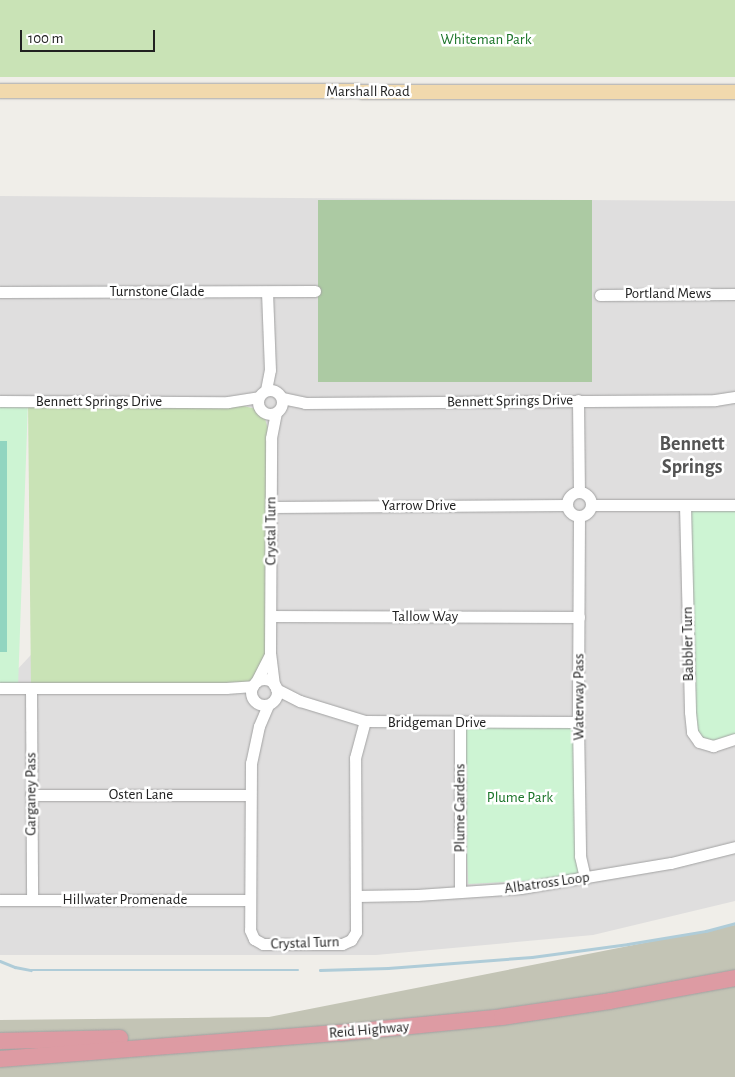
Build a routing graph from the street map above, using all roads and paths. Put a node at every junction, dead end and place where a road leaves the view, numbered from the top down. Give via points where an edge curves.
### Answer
1 (0, 91) edge
2 (735, 92) edge
3 (315, 291) dead end
4 (0, 292) edge
5 (267, 292) junction
6 (600, 294) dead end
7 (735, 294) edge
8 (271, 394) junction
9 (735, 397) edge
10 (578, 400) junction
11 (716, 400) junction
12 (0, 401) edge
13 (228, 402) junction
14 (305, 403) junction
15 (735, 404) edge
16 (262, 411) junction
17 (278, 412) junction
18 (271, 438) junction
19 (579, 491) junction
20 (567, 505) junction
21 (592, 505) junction
22 (685, 505) junction
23 (735, 505) edge
24 (271, 507) junction
25 (579, 516) junction
26 (271, 616) junction
27 (579, 617) junction
28 (270, 654) junction
29 (275, 687) junction
30 (0, 688) edge
31 (31, 688) junction
32 (260, 696) junction
33 (300, 700) junction
34 (365, 721) junction
35 (578, 722) junction
36 (460, 723) junction
37 (735, 739) edge
38 (31, 795) junction
39 (250, 795) junction
40 (735, 847) edge
41 (585, 878) junction
42 (460, 892) junction
43 (356, 896) junction
44 (0, 900) edge
45 (32, 900) junction
46 (250, 900) junction
47 (735, 967) edge
48 (735, 978) edge
49 (0, 1041) edge
50 (0, 1059) edge

1 - 2 main road, Marshall Road
3 - 5 street, Turnstone Glade
4 - 5 street, Turnstone Glade
5 - 8 street
6 - 7 street, Portland Mews
8 - 13 street, Bennett Springs Drive
8 - 14 street, Bennett Springs Drive
8 - 16 street, Crystal Turn
8 - 17 street, Crystal Turn
9 - 11 street, Bennett Springs Drive
10 - 11 street, Bennett Springs Drive
10 - 14 street, Bennett Springs Drive
10 - 19 street
11 - 15 street, Bennett Springs Drive
12 - 13 street, Bennett Springs Drive
13 - 16 street, Bennett Springs Drive
14 - 17 street, Bennett Springs Drive
16 - 17 street, Bennett Springs Drive
16 - 18 street, Crystal Turn
17 - 18 street, Crystal Turn
18 - 24 street, Crystal Turn
19 - 20 street via 569,497
19 - 21 street via 587,494
20 - 24 street, Yarrow Drive
20 - 25 street via 571,513
21 - 22 street
21 - 25 street via 588,513
22 - 23 street
22 - 37 street, Babbler Turn via 692,732 698,742 713,746
24 - 26 street, Crystal Turn
25 - 27 street, Waterway Pass
26 - 27 street, Tallow Way
26 - 28 street, Crystal Turn
27 - 35 street, Waterway Pass
28 - 29 street, Crystal Turn
28 - 32 street
29 - 32 street via 276,696
29 - 32 street, Bridgeman Drive via 264,680
29 - 33 street, Bridgeman Drive
30 - 31 street
31 - 32 street via 226,688
31 - 38 street, Garganey Pass
32 - 33 street
32 - 39 street, Crystal Turn
33 - 34 street, Bridgeman Drive
34 - 36 street, Bridgeman Drive
34 - 43 street, Crystal Turn via 355,758
35 - 36 street, Bridgeman Drive
35 - 41 street, Waterway Pass via 580,856
36 - 42 street, Plume Gardens
38 - 39 street, Osten Lane
38 - 45 street, Garganey Pass
39 - 46 street, Crystal Turn
40 - 41 street, Albatross Loop via 671,863
41 - 42 street, Albatross Loop via 521,888
42 - 43 street, Albatross Loop
43 - 46 street, Crystal Turn via 356,932 351,940 342,944 263,944 254,940 250,930
44 - 45 street, Hillwater Promenade
45 - 46 street, Hillwater Promenade
47 - 49 highway, Reid Highway via 501,1007 271,1028 96,1039
48 - 50 highway, Reid Highway via 610,1002 502,1017

